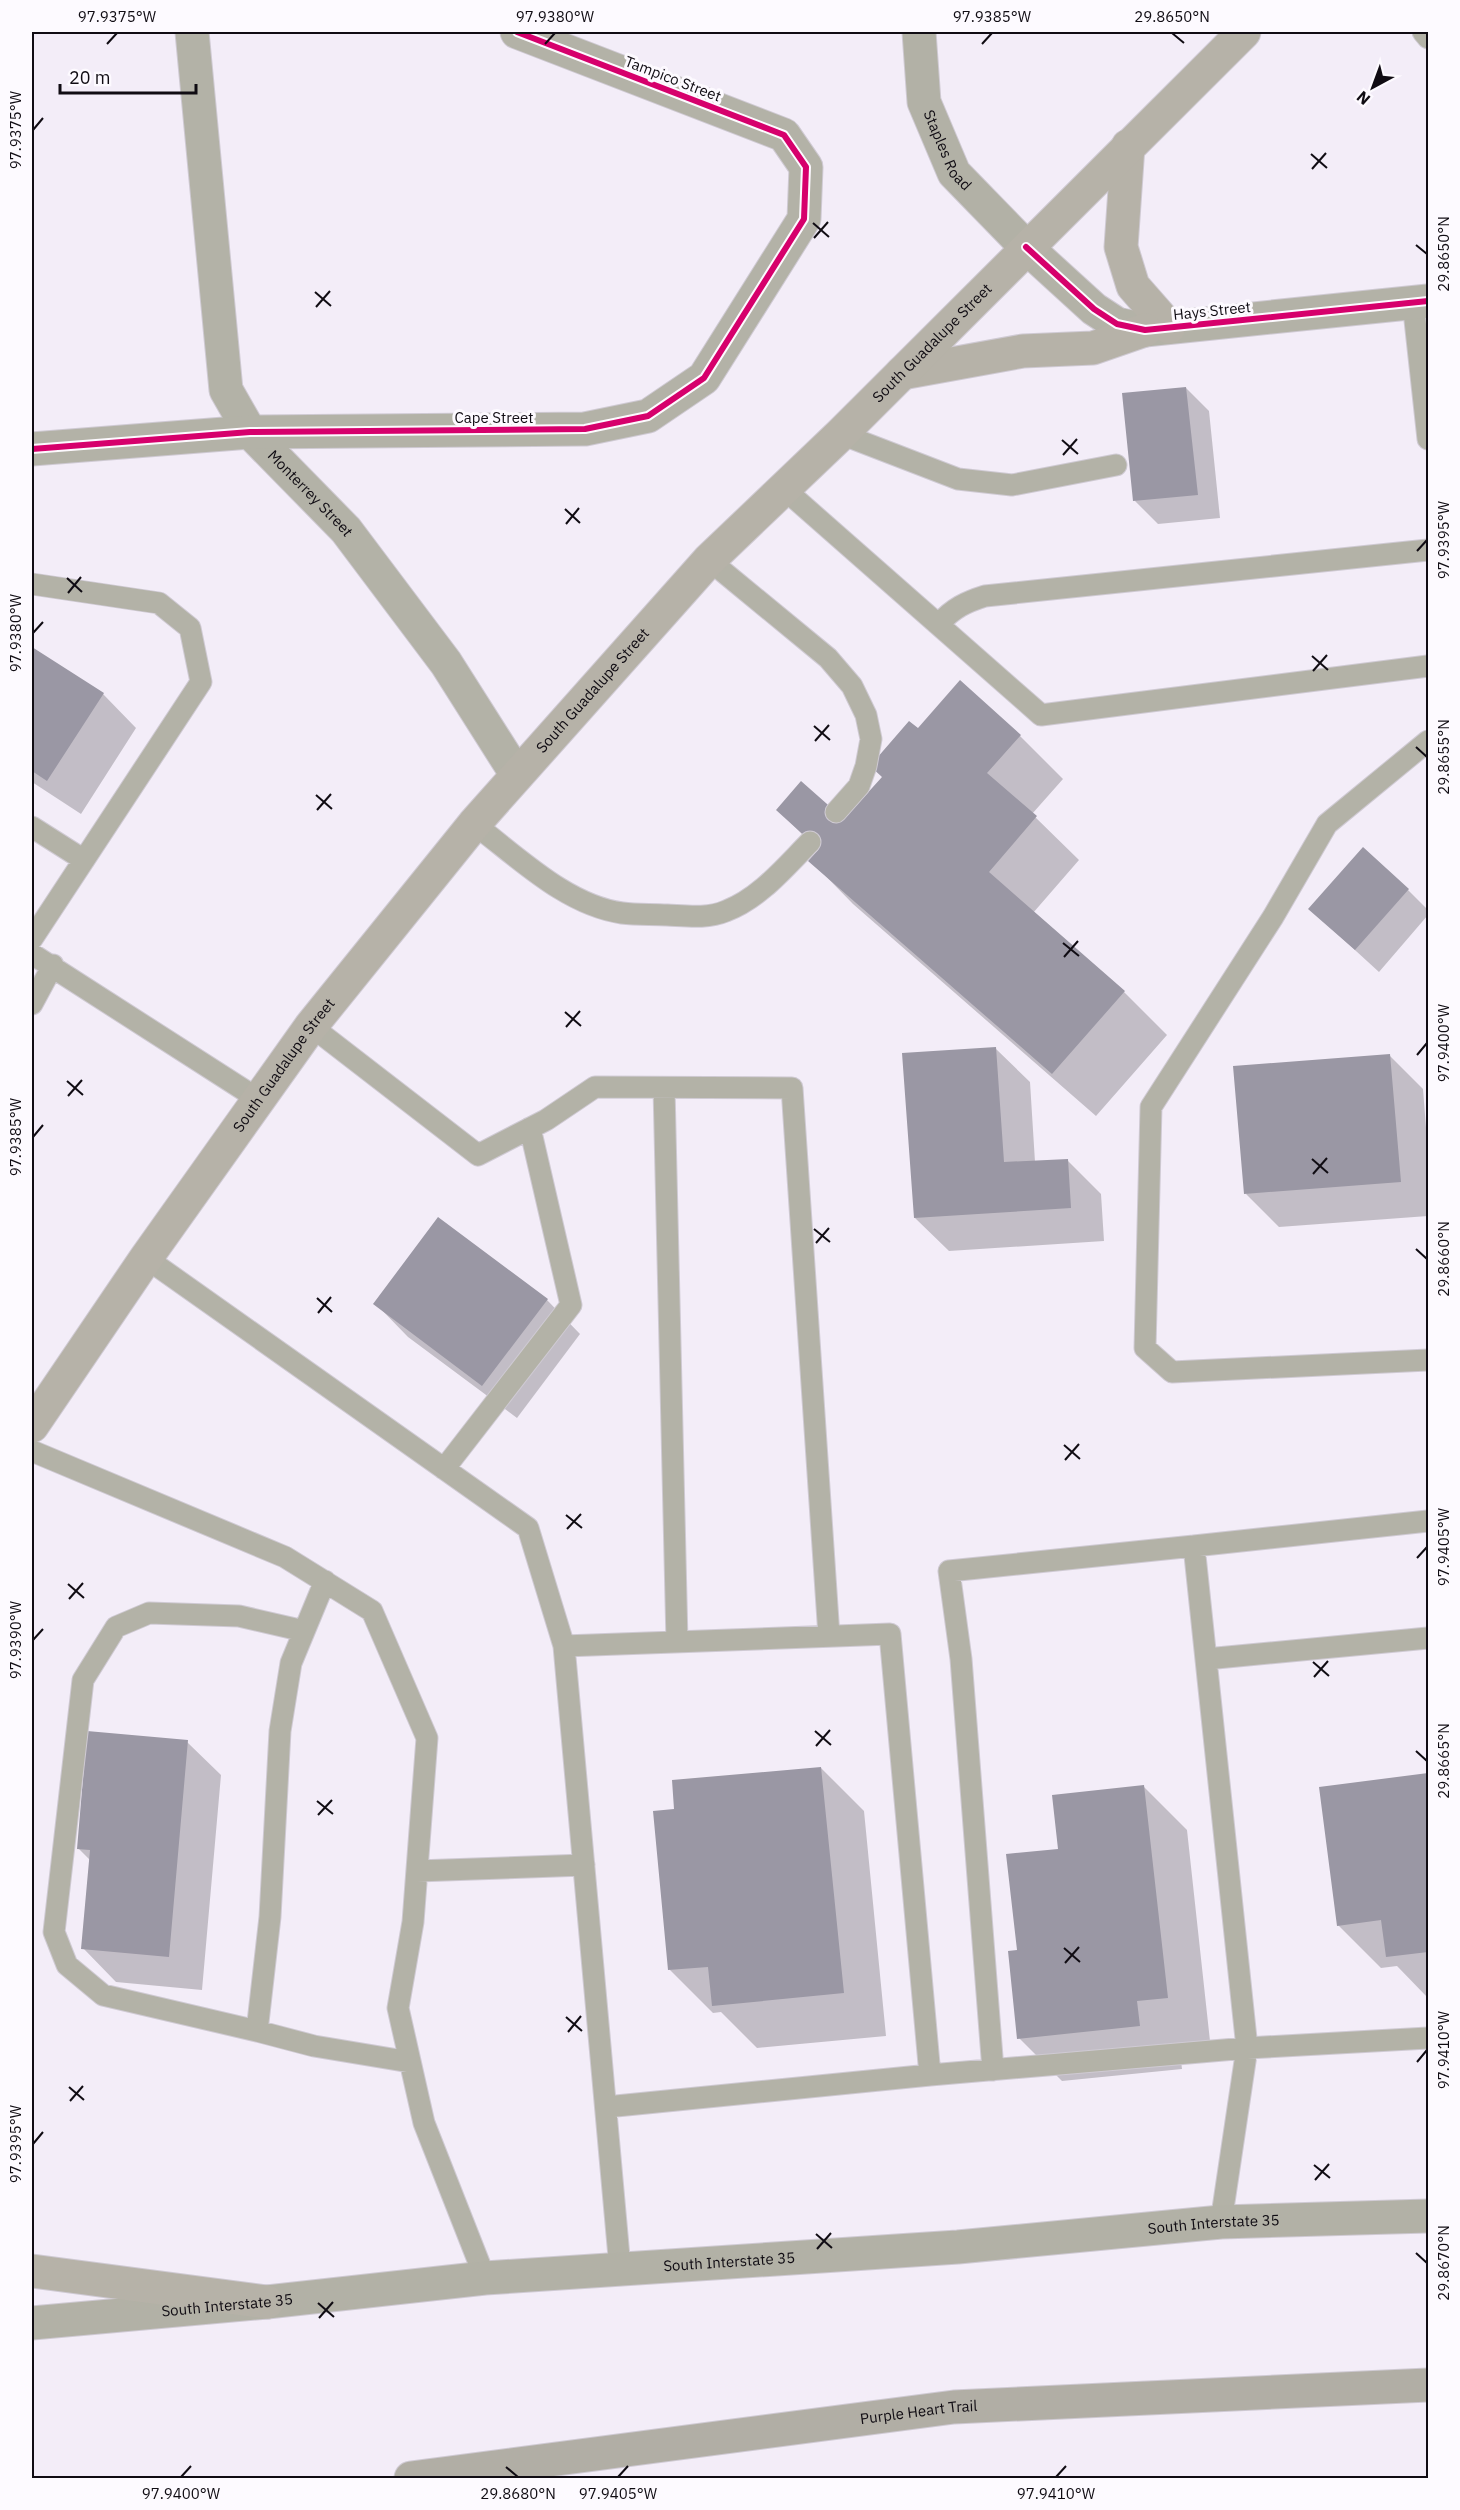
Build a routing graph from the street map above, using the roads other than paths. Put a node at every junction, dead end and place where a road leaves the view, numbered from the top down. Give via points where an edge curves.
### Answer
1 (192, 32) edge
2 (517, 32) edge
3 (919, 32) edge
4 (1244, 32) edge
5 (1423, 32) edge
6 (1428, 38) edge
7 (1128, 146) junction
8 (806, 167) joint
9 (1026, 247) junction
10 (1421, 302) edge
11 (1157, 329) junction
12 (902, 373) junction
13 (250, 432) junction
14 (841, 434) junction
15 (1428, 439) edge
16 (32, 449) edge
17 (1116, 465) dead end
18 (783, 488) junction
19 (1428, 550) edge
20 (709, 560) junction
21 (32, 584) edge
22 (939, 624) junction
23 (1428, 666) edge
24 (1428, 741) edge
25 (518, 775) junction
26 (836, 812) dead end
27 (474, 824) junction
28 (32, 827) edge
29 (810, 842) dead end
30 (84, 860) junction
31 (32, 939) edge
32 (32, 954) edge
33 (53, 965) junction
34 (32, 1004) edge
35 (311, 1026) junction
36 (664, 1088) junction
37 (258, 1099) junction
38 (530, 1128) junction
39 (146, 1258) junction
40 (1428, 1360) edge
41 (32, 1426) edge
42 (32, 1451) edge
43 (444, 1469) junction
44 (1428, 1521) edge
45 (1194, 1546) junction
46 (325, 1581) junction
47 (304, 1631) junction
48 (829, 1636) junction
49 (1428, 1638) edge
50 (678, 1642) junction
51 (564, 1646) junction
52 (1206, 1659) junction
53 (584, 1865) junction
54 (417, 1871) junction
55 (257, 2031) junction
56 (1428, 2038) edge
57 (1247, 2048) junction
58 (410, 2062) junction
59 (993, 2070) junction
60 (930, 2075) junction
61 (606, 2107) junction
62 (1428, 2216) edge
63 (1221, 2222) junction
64 (620, 2268) junction
65 (32, 2271) edge
66 (485, 2278) junction
67 (267, 2302) junction
68 (32, 2323) edge
69 (1428, 2385) edge
70 (411, 2478) edge

1 - 13 street, Monterrey Street via 226,390
2 - 8 street, Tampico Street via 784,135
3 - 9 main road, Staples Road via 924,102 954,173
4 - 7 main road, South Guadalupe Street
5 - 6 lane
7 - 9 main road, South Guadalupe Street
7 - 11 main road via 1121,247 1133,286
8 - 13 street, Cape Street via 804,219 704,378 648,416 585,429
9 - 11 street, Hays Street via 1094,309 1117,324
9 - 12 main road, South Guadalupe Street
10 - 11 street, Hays Street
10 - 15 lane
11 - 12 main road via 1093,348 1023,351
12 - 14 main road, South Guadalupe Street
13 - 16 street, Cape Street
13 - 25 street, Monterrey Street via 346,530 446,663
14 - 17 lane via 958,479 1012,485
14 - 18 main road, South Guadalupe Street
18 - 20 main road, South Guadalupe Street
18 - 22 lane
19 - 22 lane via 985,596 950,611
20 - 25 main road, South Guadalupe Street
20 - 26 lane via 828,658 852,686 866,715 871,739 859,786
21 - 30 lane via 159,603 190,628 201,682
22 - 23 lane via 1041,715
24 - 40 lane via 1327,824 1273,917 1151,1107 1145,1348 1172,1372
25 - 27 main road, South Guadalupe Street
27 - 29 lane via 564,891 621,913 704,917 726,912 772,880
27 - 35 main road, South Guadalupe Street
28 - 30 lane
30 - 31 lane
32 - 33 lane
33 - 34 lane
33 - 37 lane
35 - 37 main road, South Guadalupe Street
35 - 38 lane via 478,1155
36 - 38 lane via 595,1087
36 - 48 lane via 792,1088
36 - 50 lane
37 - 39 main road, South Guadalupe Street
38 - 43 lane via 571,1305
39 - 41 main road, South Guadalupe Street
39 - 43 lane
42 - 46 lane via 285,1557
43 - 51 lane via 528,1528
44 - 45 lane
45 - 52 lane
45 - 59 lane via 949,1571 961,1659
46 - 47 lane
46 - 54 lane via 372,1611 427,1738
47 - 55 lane via 291,1663 280,1731 270,1917
47 - 55 lane via 239,1616 148,1613 116,1628 83,1680 54,1932 67,1965 103,1995
48 - 50 lane
48 - 60 lane via 890,1634
49 - 52 lane
50 - 51 lane
51 - 53 lane
52 - 57 lane
53 - 54 lane
53 - 61 lane
54 - 58 lane via 413,1922 398,2008
55 - 58 lane via 314,2046
56 - 57 lane
57 - 59 lane
57 - 63 lane
58 - 66 lane via 424,2123
59 - 60 lane
60 - 61 lane
61 - 64 lane
62 - 63 main road, South Interstate 35
63 - 64 main road, South Interstate 35 via 958,2247
64 - 66 main road, South Interstate 35
65 - 67 main road
66 - 67 main road, South Interstate 35
67 - 68 main road, South Interstate 35
69 - 70 highway, Purple Heart Trail via 954,2407

